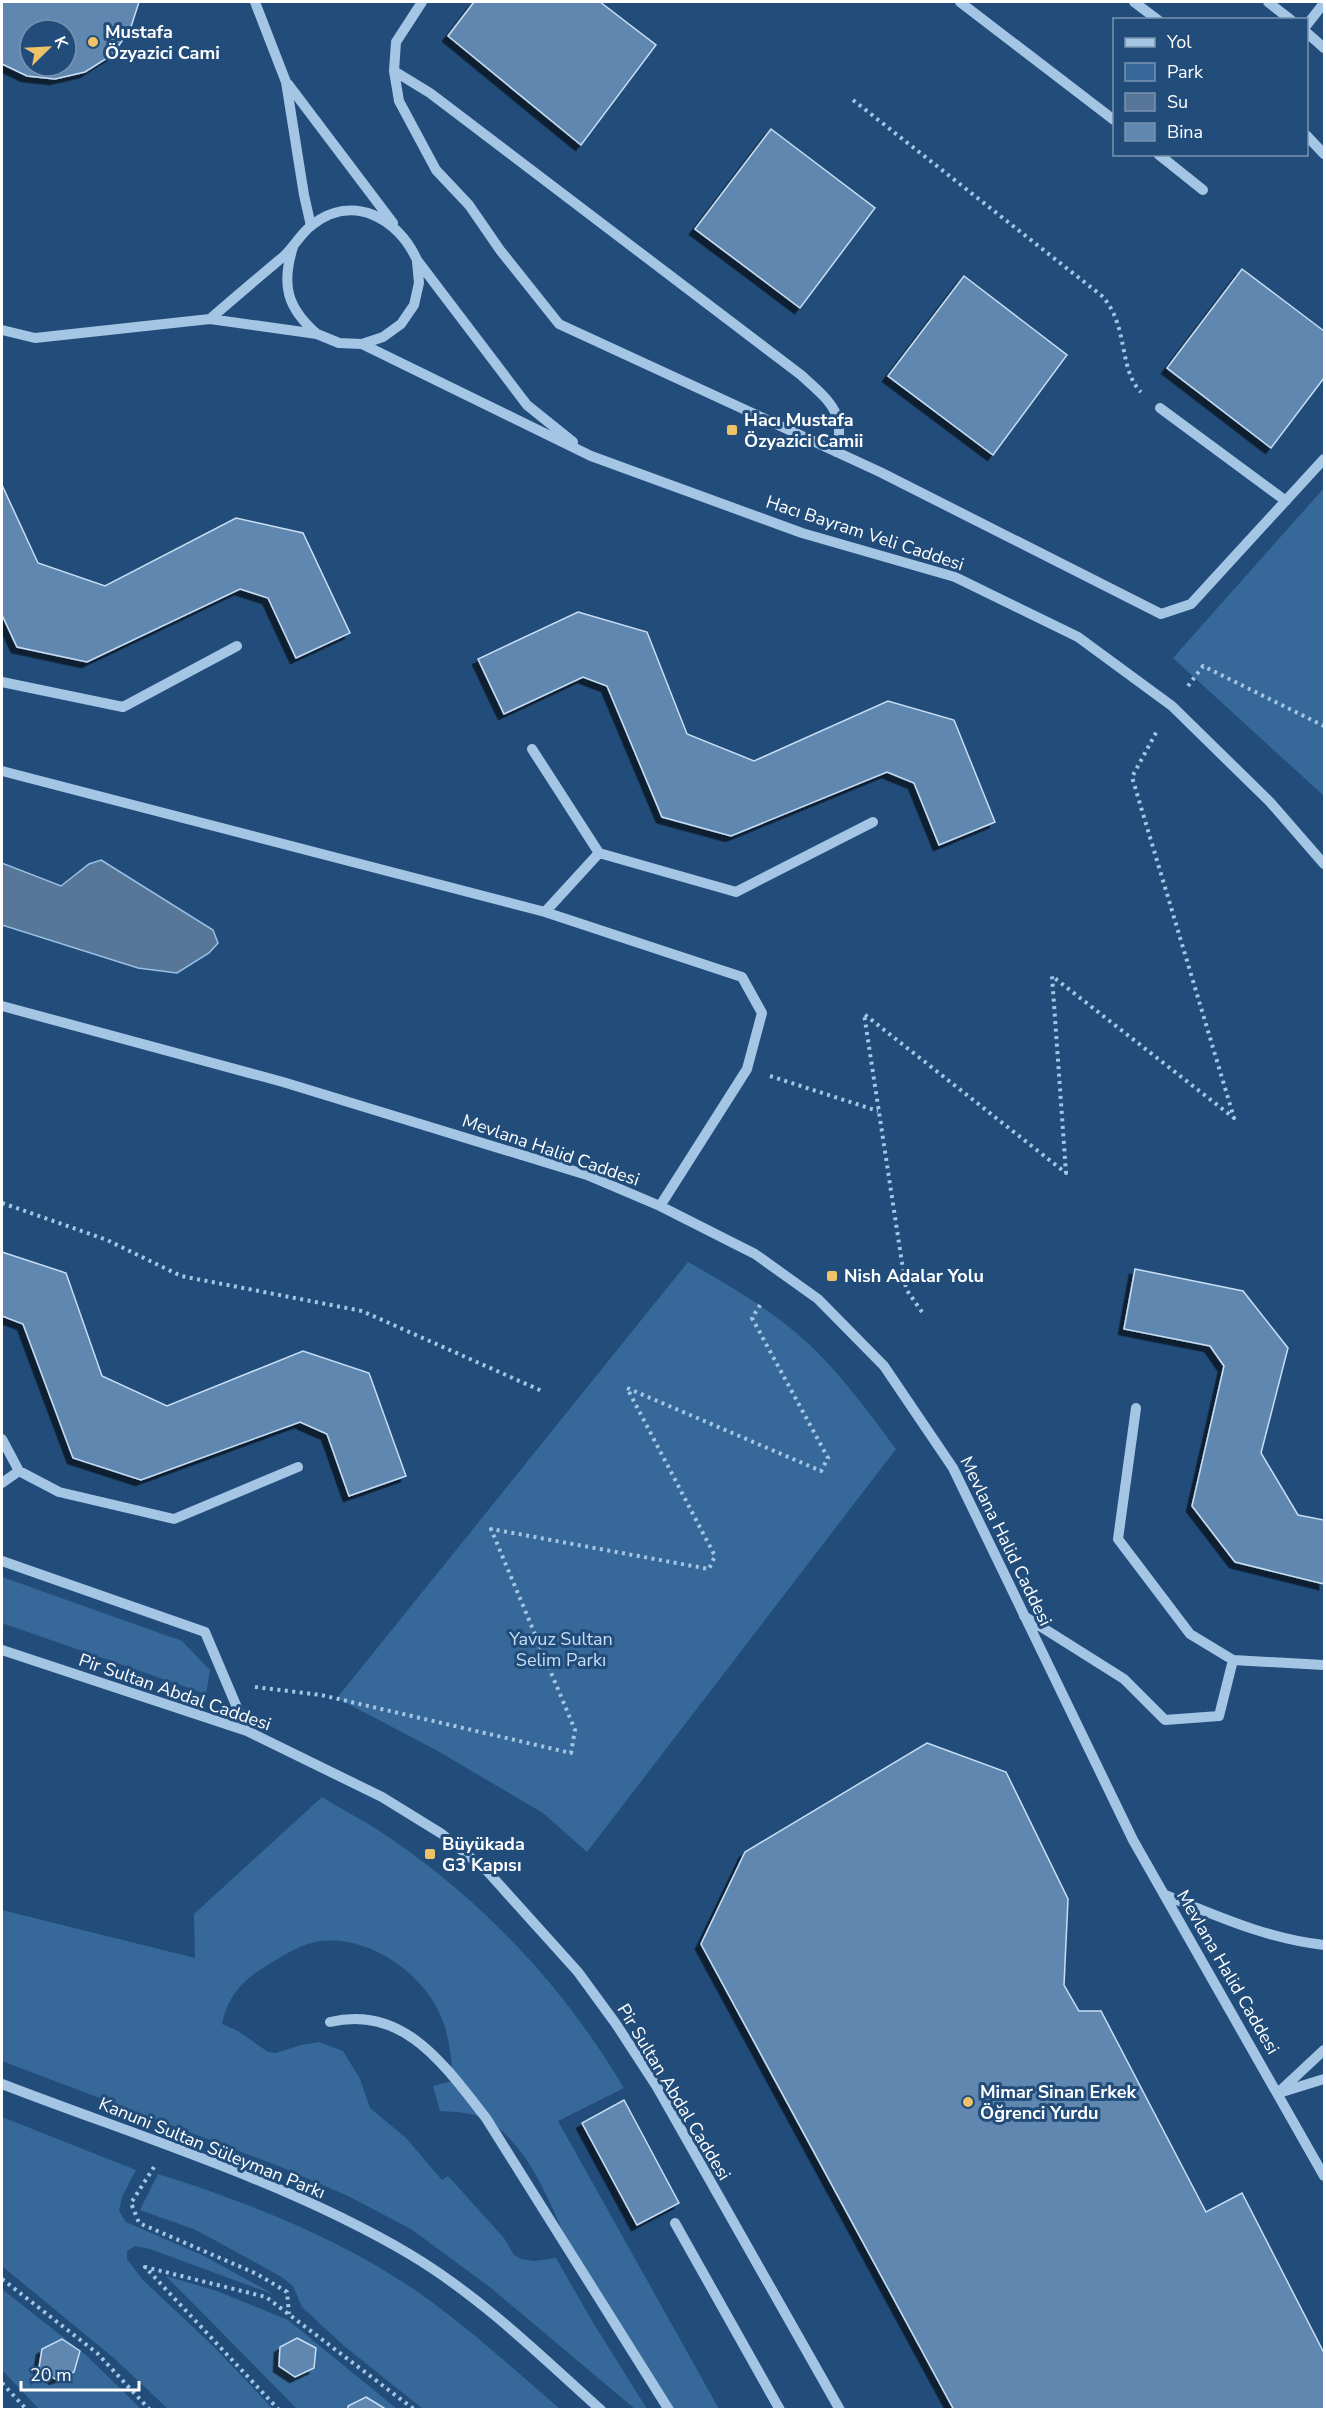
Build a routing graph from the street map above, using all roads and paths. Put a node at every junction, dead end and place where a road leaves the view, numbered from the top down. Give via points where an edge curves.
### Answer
1 (255, 2) edge
2 (422, 2) edge
3 (960, 2) edge
4 (1134, 2) edge
5 (1268, 2) edge
6 (1324, 3) edge
7 (1155, 18) edge
8 (1288, 18) edge
9 (1308, 23) edge
10 (1308, 34) edge
11 (1324, 48) edge
12 (394, 71) junction
13 (286, 82) junction
14 (853, 100) dead end
15 (1113, 119) edge
16 (1308, 137) edge
17 (1324, 153) edge
18 (1160, 156) edge
19 (1203, 190) dead end
20 (311, 225) junction
21 (396, 227) junction
22 (294, 247) junction
23 (417, 260) junction
24 (210, 319) junction
25 (2, 330) edge
26 (317, 334) junction
27 (362, 344) junction
28 (1160, 408) joint
29 (836, 452) junction
30 (591, 456) junction
31 (1324, 459) edge
32 (1286, 501) junction
33 (237, 645) dead end
34 (2, 682) edge
35 (1173, 706) junction
36 (1324, 726) edge
37 (532, 749) dead end
38 (2, 771) edge
39 (873, 822) dead end
40 (599, 853) junction
41 (1324, 864) edge
42 (545, 912) junction
43 (2, 1006) edge
44 (747, 1069) junction
45 (878, 1111) junction
46 (2, 1203) edge
47 (660, 1206) junction
48 (760, 1305) dead end
49 (922, 1312) dead end
50 (542, 1390) dead end
51 (1136, 1407) dead end
52 (2, 1438) edge
53 (298, 1467) dead end
54 (19, 1471) junction
55 (2, 1483) edge
56 (2, 1561) edge
57 (1024, 1616) junction
58 (2, 1650) edge
59 (1233, 1660) junction
60 (1324, 1665) edge
61 (227, 1683) junction
62 (247, 1731) junction
63 (1165, 1895) junction
64 (1324, 1945) edge
65 (330, 2022) dead end
66 (1324, 2050) edge
67 (1324, 2079) edge
68 (2, 2084) edge
69 (1279, 2092) junction
70 (167, 2146) junction
71 (1324, 2176) edge
72 (675, 2223) dead end
73 (2, 2279) edge
74 (289, 2314) junction
75 (2, 2383) edge
76 (27, 2409) edge
77 (150, 2409) edge
78 (279, 2409) edge
79 (415, 2409) edge
80 (602, 2409) edge
81 (669, 2409) edge
82 (780, 2409) edge
83 (840, 2409) edge

1 - 13 street
2 - 12 street via 396,42
3 - 15 street
4 - 7 street
5 - 8 street
6 - 9 street
10 - 11 street
12 - 29 street via 429,93 801,375 827,399 839,419 841,433
12 - 29 street via 399,101 436,170 469,205 559,324
13 - 20 street
13 - 21 street
14 - 28 path via 1102,296 1121,330 1135,386
16 - 17 street
18 - 19 street
20 - 21 street via 331,215 354,211 376,216
20 - 22 street
21 - 23 street
22 - 24 street
22 - 26 street via 287,276 292,305
23 - 27 street via 419,283 414,305 401,324 384,337
23 - 30 street via 526,405
24 - 25 street via 35,338
24 - 26 street
26 - 27 street via 339,343
27 - 30 street
28 - 32 street
29 - 32 street via 1161,614 1191,604
30 - 35 street, Hacı Bayram Veli Caddesi via 802,533 955,577 1078,637
31 - 32 street
33 - 34 street via 123,707
35 - 36 path via 1203,666
35 - 41 street, Hacı Bayram Veli Caddesi via 1270,802
35 - 45 path via 1132,777 1234,1118 1052,976 1066,1173 864,1014
37 - 40 street
38 - 42 street
39 - 40 street via 736,892
40 - 42 street
42 - 44 street via 742,977 762,1013
43 - 47 street, Mevlana Halid Caddesi via 283,1082 587,1175
44 - 45 path
44 - 47 street
45 - 49 path via 906,1289
46 - 50 path via 106,1240 181,1276 362,1311
47 - 57 street, Mevlana Halid Caddesi via 755,1254 818,1299 884,1366 953,1468
48 - 61 path via 752,1318 828,1458 820,1471 627,1388 715,1556 709,1569 491,1529 575,1730 570,1753 321,1695
51 - 59 street via 1118,1539 1190,1634
52 - 54 street
53 - 54 street via 174,1519 59,1492
54 - 55 street
56 - 61 street via 205,1632
57 - 59 street via 1124,1679 1165,1720 1219,1716
57 - 63 street, Mevlana Halid Caddesi via 1133,1840
58 - 62 street, Pir Sultan Abdal Caddesi
59 - 60 street
61 - 62 street
62 - 83 street, Pir Sultan Abdal Caddesi via 382,1797 442,1834 488,1872 535,1922 591,1989 657,2087
63 - 64 street via 1244,1927 1295,1942
63 - 69 street, Mevlana Halid Caddesi
65 - 81 street via 362,2018 395,2026 423,2046 456,2080 492,2128
66 - 69 street
67 - 69 street
68 - 70 street, Kanuni Sultan Süleyman Parkı
69 - 71 street, Mevlana Halid Caddesi
70 - 74 path via 131,2203 139,2223 257,2274 287,2292
70 - 80 street, Kanuni Sultan Süleyman Parkı via 269,2185 355,2224 413,2256 466,2293
72 - 82 street
73 - 77 path via 98,2353
74 - 78 path via 267,2298 145,2267
74 - 79 path
75 - 76 path

